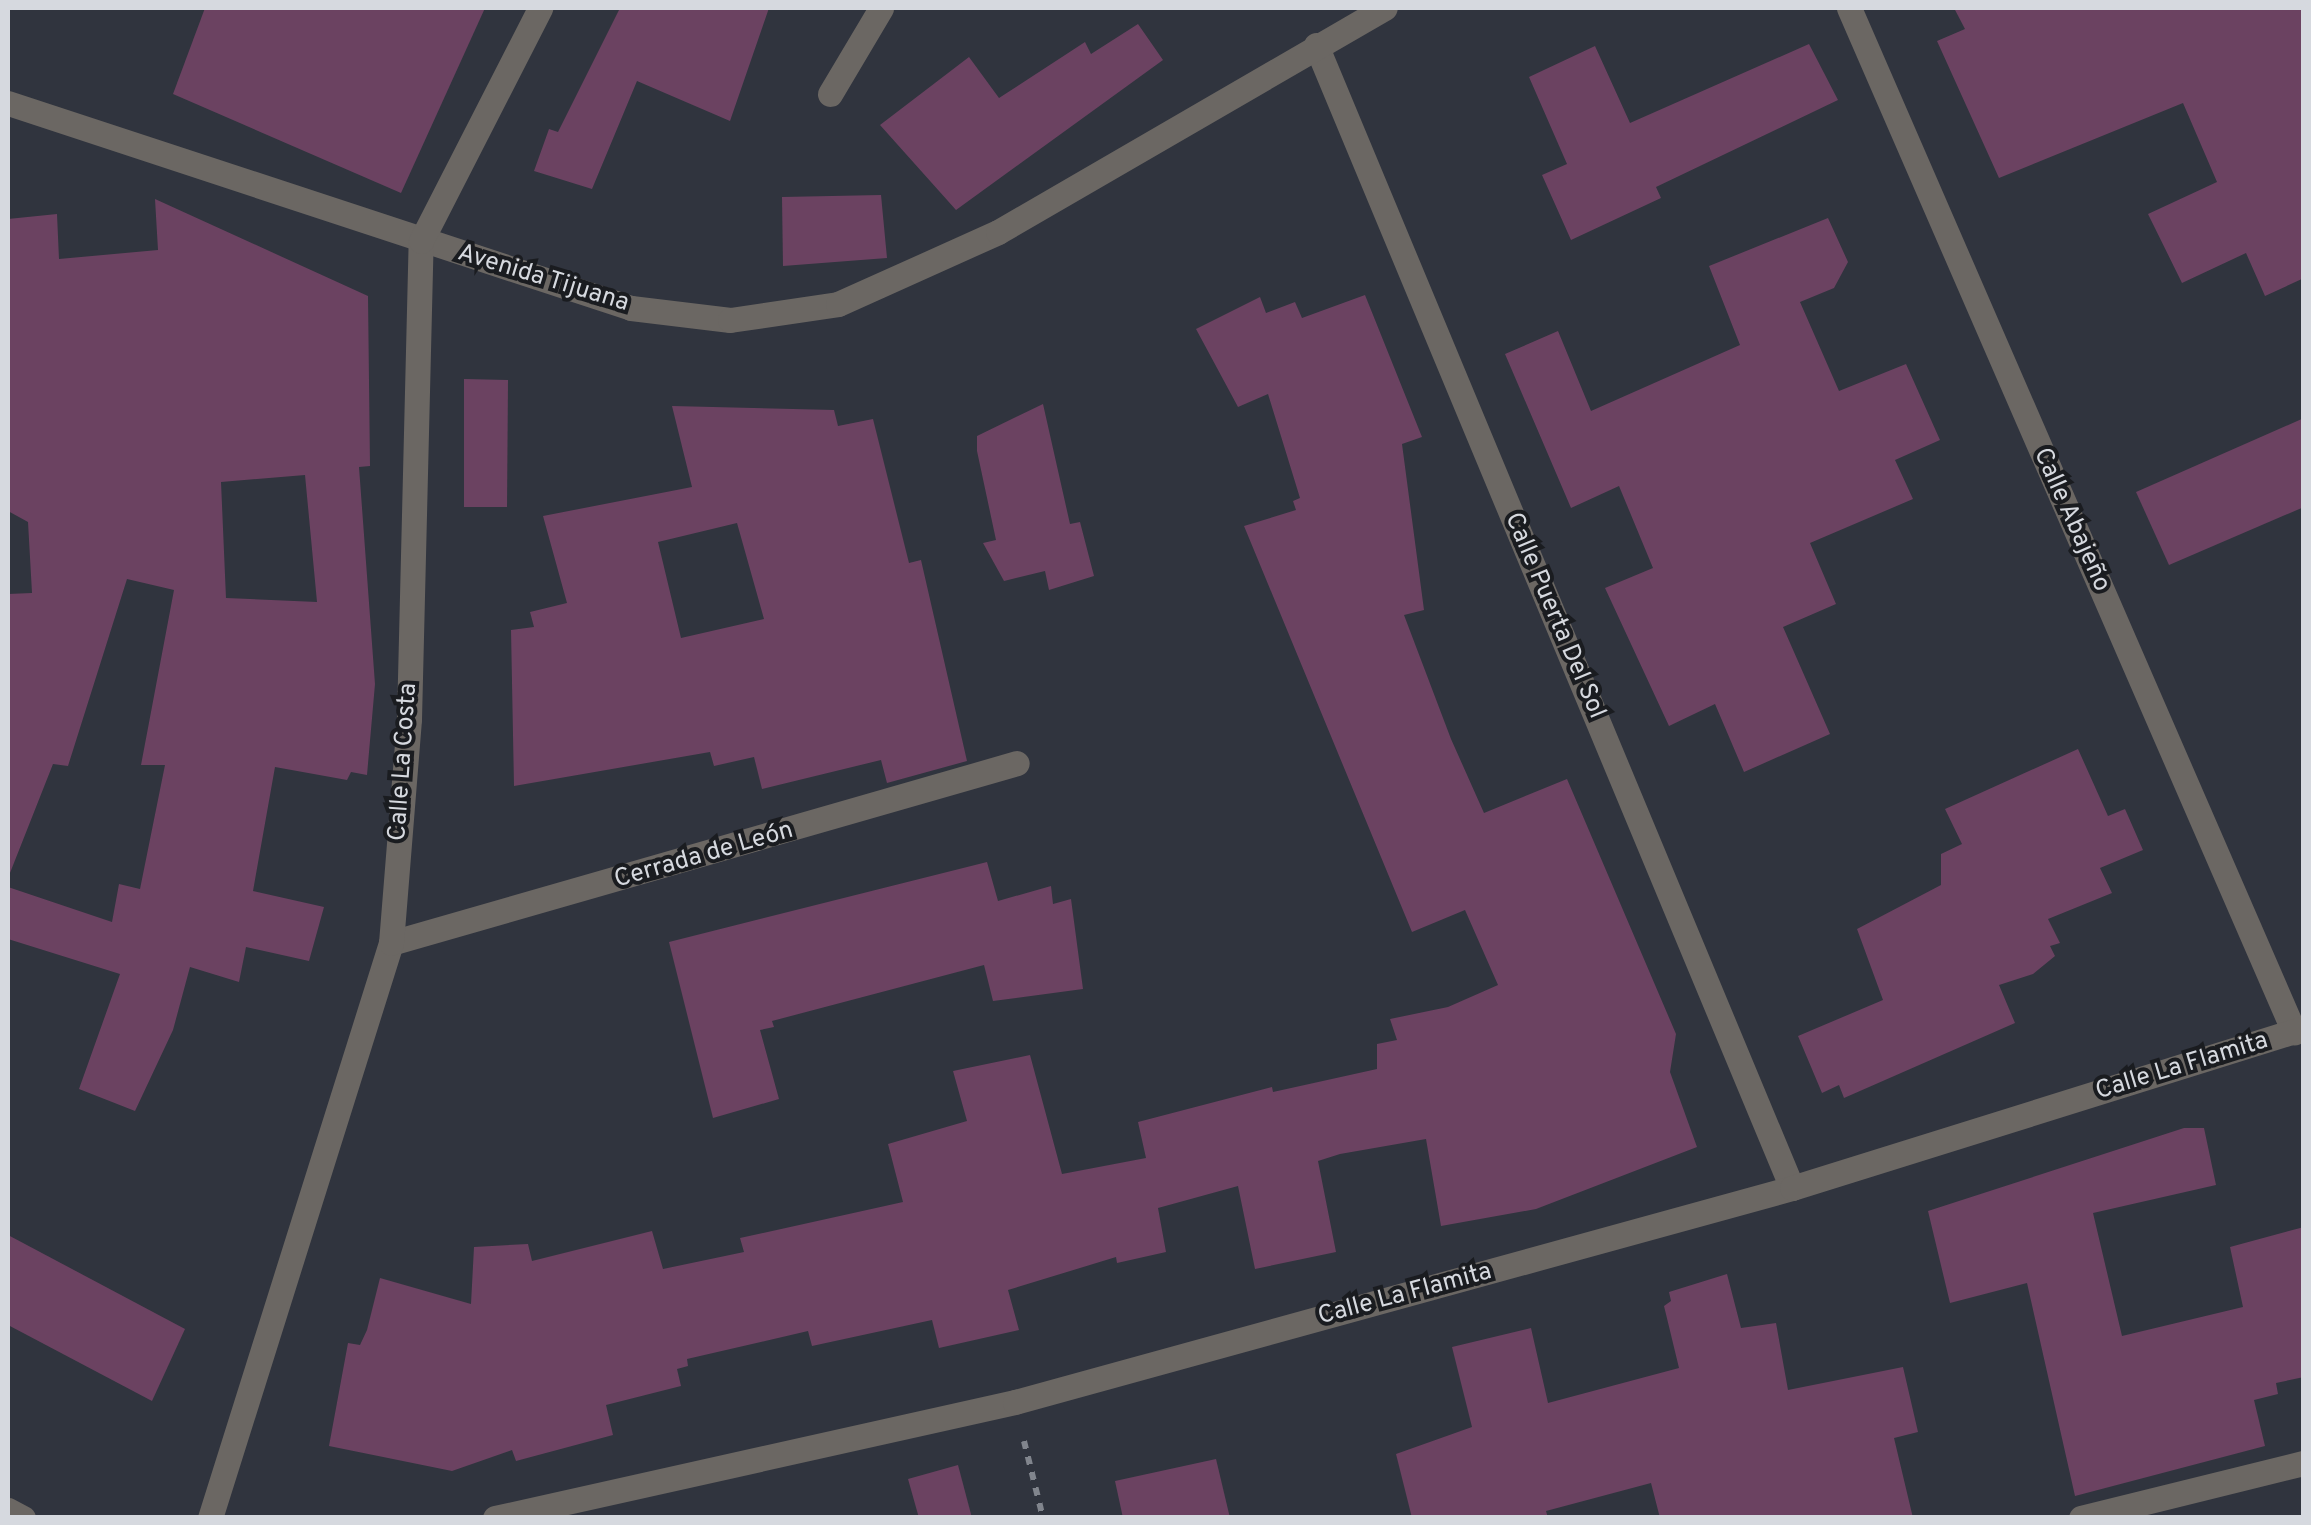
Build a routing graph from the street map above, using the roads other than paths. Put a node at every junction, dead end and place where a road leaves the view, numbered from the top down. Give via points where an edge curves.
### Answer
1 (540, 8) edge
2 (882, 8) edge
3 (1386, 8) edge
4 (1849, 8) edge
5 (1316, 45) junction
6 (830, 94) dead end
7 (8, 103) edge
8 (421, 241) junction
9 (1017, 762) dead end
10 (390, 943) junction
11 (2299, 1030) edge
12 (1792, 1188) junction
13 (2304, 1463) edge
14 (8, 1510) edge
15 (23, 1518) edge
16 (210, 1518) edge
17 (494, 1518) edge
18 (2082, 1518) edge

1 - 8 street, Calle La Costa
2 - 6 street
3 - 5 street, Avenida Tijuana
4 - 11 street, Calle Abajeño
5 - 8 street, Avenida Tijuana via 998,232 838,304 730,320 631,308
5 - 12 street, Calle Puerta Del Sol
7 - 8 street, Avenida Tijuana
8 - 10 street, Calle La Costa via 409,719
9 - 10 street, Cerrada de León
10 - 16 street, Calle La Costa
11 - 12 street, Calle La Flamita
12 - 17 street, Calle La Flamita via 1014,1402
13 - 18 street
14 - 15 street

